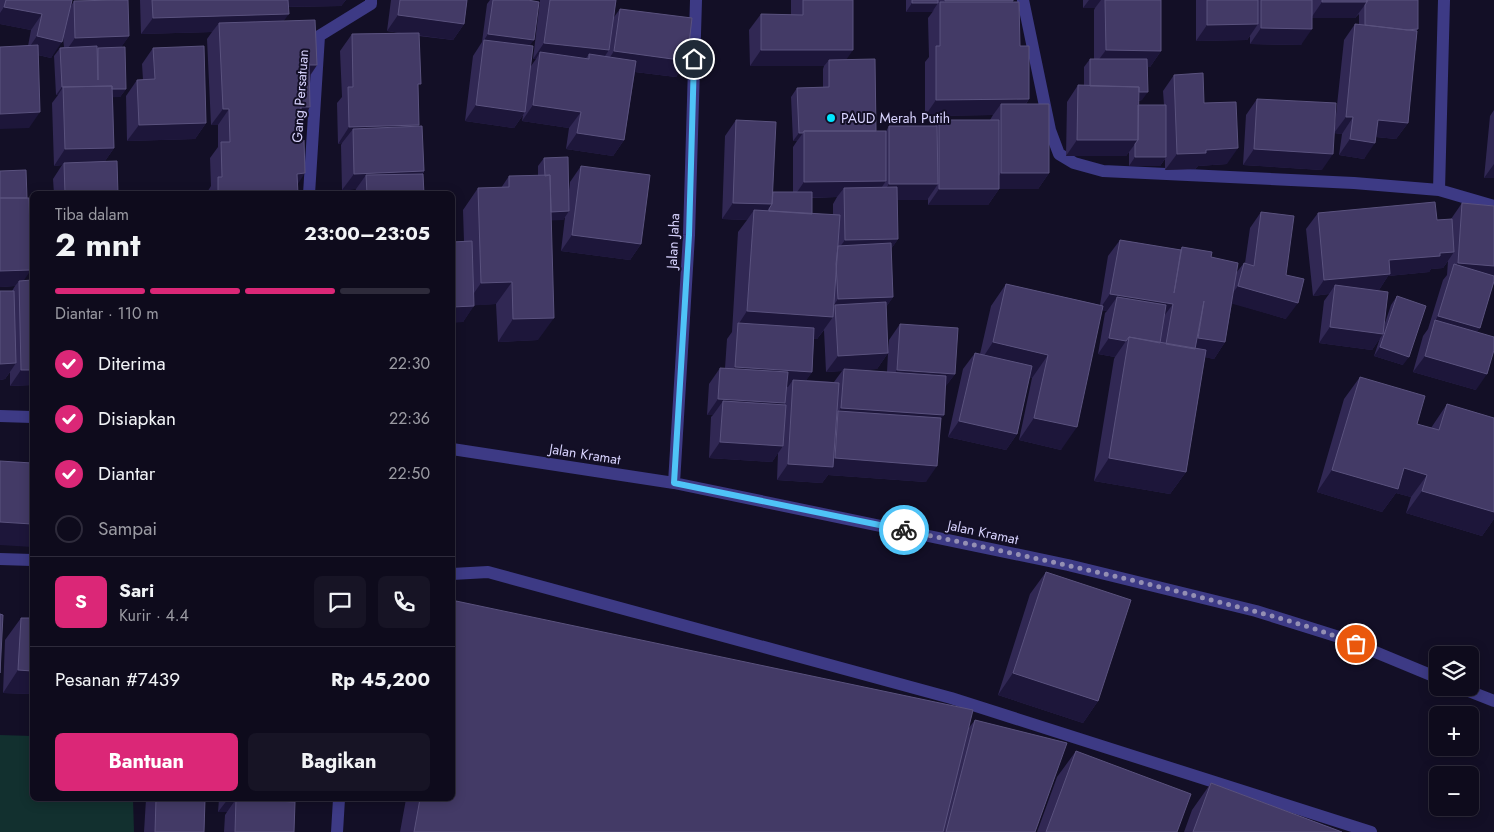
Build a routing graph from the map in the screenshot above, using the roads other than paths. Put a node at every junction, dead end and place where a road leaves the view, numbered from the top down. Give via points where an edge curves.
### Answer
1 (371, 0) edge
2 (696, 0) edge
3 (1023, 0) edge
4 (1444, 0) edge
5 (1439, 190) junction
6 (309, 191) edge
7 (1494, 206) edge
8 (0, 416) edge
9 (30, 417) edge
10 (455, 449) edge
11 (674, 483) junction
12 (0, 558) edge
13 (30, 560) edge
14 (455, 574) edge
15 (1429, 674) edge
16 (1479, 695) edge
17 (1494, 701) edge
18 (339, 801) edge
19 (337, 832) edge
20 (1371, 832) edge

1 - 6 street, Gang Persatuan via 371,4 319,36
2 - 11 street, Jalan Jaha via 689,235
3 - 5 street via 1050,130 1059,154 1074,163 1103,171 1354,182
4 - 5 street
5 - 7 street
8 - 9 street
10 - 11 street, Jalan Kramat
11 - 15 street, Jalan Kramat via 1171,589 1339,637
12 - 13 street
14 - 20 street via 488,572 951,698
16 - 17 street
18 - 19 street

